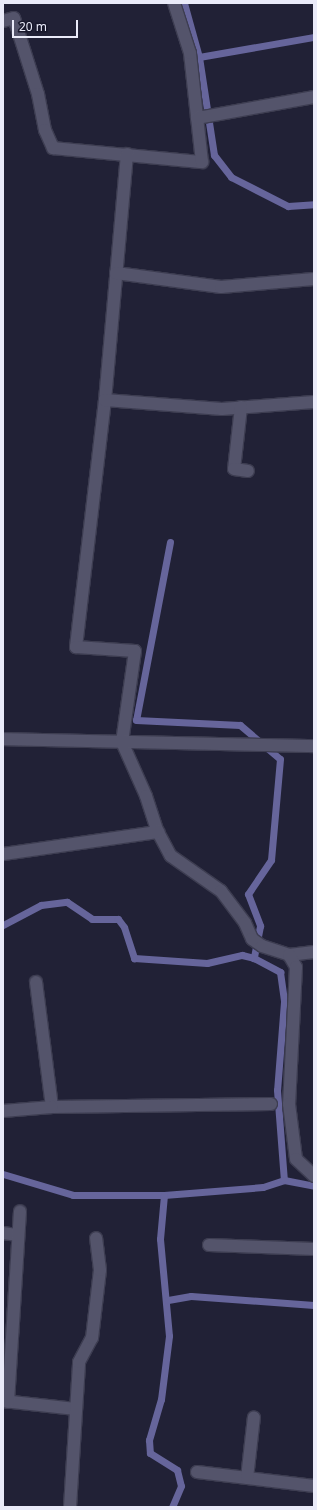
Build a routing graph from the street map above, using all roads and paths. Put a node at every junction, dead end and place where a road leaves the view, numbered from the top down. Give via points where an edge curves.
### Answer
1 (174, 3) edge
2 (3, 22) edge
3 (314, 97) edge
4 (199, 117) junction
5 (127, 154) junction
6 (116, 273) junction
7 (314, 279) edge
8 (105, 400) junction
9 (314, 402) edge
10 (241, 408) junction
11 (248, 470) dead end
12 (3, 739) edge
13 (122, 742) junction
14 (314, 746) edge
15 (158, 832) junction
16 (3, 854) edge
17 (314, 952) edge
18 (289, 955) junction
19 (36, 982) dead end
20 (271, 1104) dead end
21 (52, 1107) junction
22 (3, 1111) edge
23 (314, 1176) edge
24 (20, 1211) dead end
25 (3, 1233) edge
26 (18, 1235) junction
27 (96, 1238) dead end
28 (209, 1245) dead end
29 (314, 1248) edge
30 (5, 1401) edge
31 (76, 1410) junction
32 (254, 1417) dead end
33 (196, 1472) dead end
34 (247, 1478) junction
35 (314, 1486) edge
36 (70, 1507) edge

1 - 4 street via 190,53
2 - 5 street via 14,18 38,94 45,130 53,148
3 - 4 street
4 - 5 street via 202,162
5 - 6 street
6 - 7 street via 221,287
6 - 8 street
8 - 10 street via 222,409
8 - 13 street via 76,646 135,651
9 - 10 street
10 - 11 street via 234,469
12 - 13 street
13 - 14 street
13 - 15 street via 146,796
15 - 16 street
15 - 18 street via 171,856 221,891 245,922 257,943
17 - 18 street
18 - 23 street via 296,967 288,1104 296,1159
19 - 21 street
20 - 21 street
21 - 22 street
24 - 26 street
25 - 26 street
26 - 30 street
27 - 31 street via 100,1270 92,1338 79,1362
28 - 29 street
30 - 31 street
31 - 36 street
32 - 34 street
33 - 34 street
34 - 35 street

